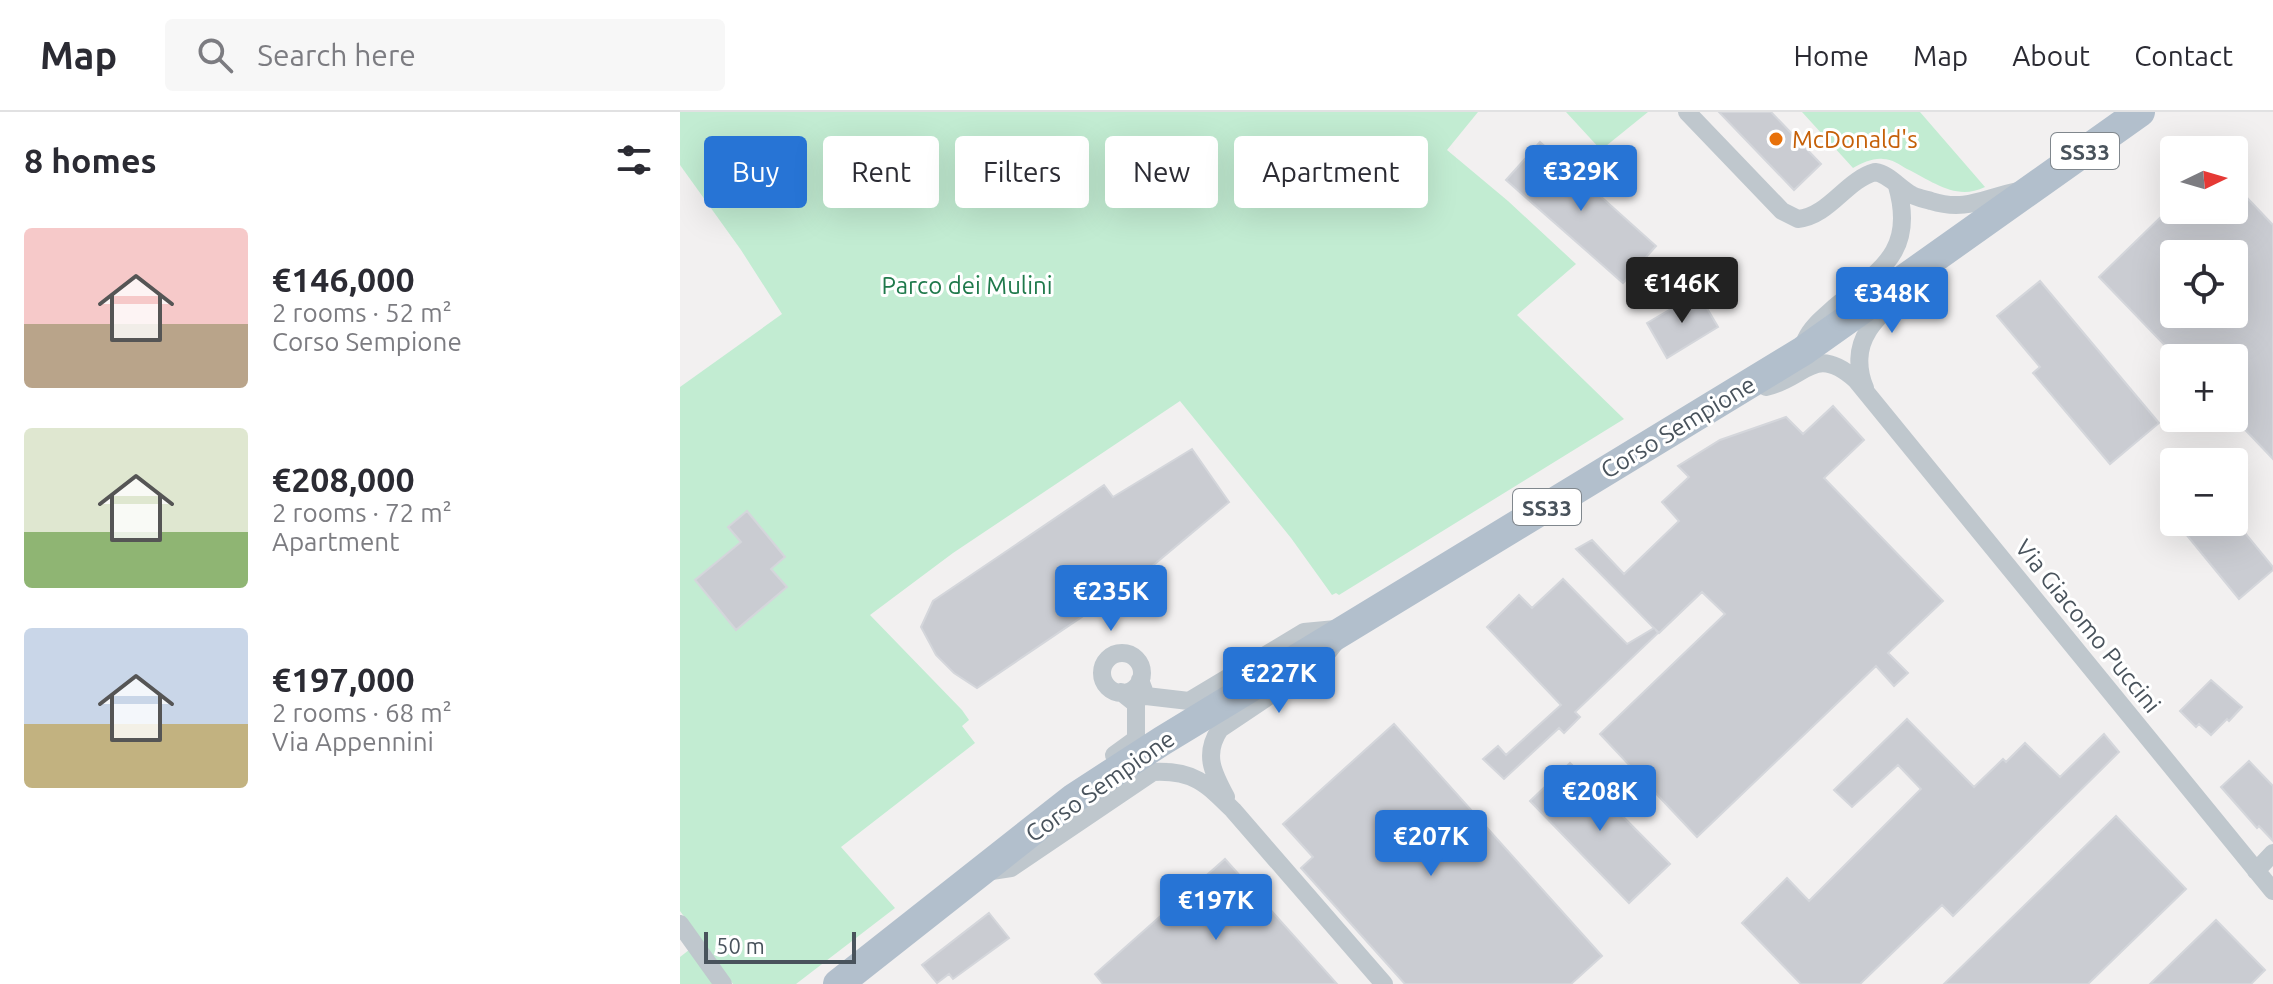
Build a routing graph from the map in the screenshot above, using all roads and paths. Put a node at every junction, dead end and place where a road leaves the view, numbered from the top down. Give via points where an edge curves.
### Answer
1 (1687, 112) edge
2 (2140, 112) edge
3 (1897, 186) junction
4 (2029, 191) junction
5 (1887, 292) junction
6 (1803, 351) junction
7 (1747, 386) junction
8 (1866, 390) junction
9 (1347, 628) junction
10 (1140, 680) junction
11 (1121, 692) junction
12 (1233, 810) junction
13 (2273, 853) edge
14 (2256, 871) junction
15 (979, 873) junction
16 (2273, 891) edge
17 (680, 924) edge
18 (723, 984) edge
19 (838, 984) edge
20 (1384, 984) edge

1 - 3 street, Corso Sempione via 1789,216 1815,214 1870,173 1882,173
2 - 4 main road, Corso Sempione / SS33
3 - 4 street, Corso Sempione via 1918,198 1954,207
3 - 6 street, Corso Sempione via 1902,221 1896,250 1815,325
4 - 5 main road, Corso Sempione / SS33
5 - 6 main road, Corso Sempione / SS33
5 - 8 street via 1886,309 1860,352
6 - 7 main road, Corso Sempione / SS33
7 - 8 street, Via Giacomo Puccini via 1770,386 1825,362
7 - 9 main road, Corso Sempione / SS33
8 - 14 street, Via Giacomo Puccini
9 - 10 street, Corso Sempione via 1304,632 1189,701 1146,696
9 - 12 street via 1320,662 1220,729 1211,742 1216,778
9 - 15 main road, Corso Sempione via 1087,790
10 - 11 street
10 - 11 street, Corso Sempione via 1136,660 1126,653 1113,655 1102,676
11 - 15 street, Corso Sempione via 1136,704 1136,739 996,840
12 - 15 street via 1207,784 1188,774 1153,772 1011,868
12 - 20 street
13 - 14 street
14 - 16 street, Via Giacomo Puccini
15 - 19 main road, Corso Sempione
17 - 18 street

